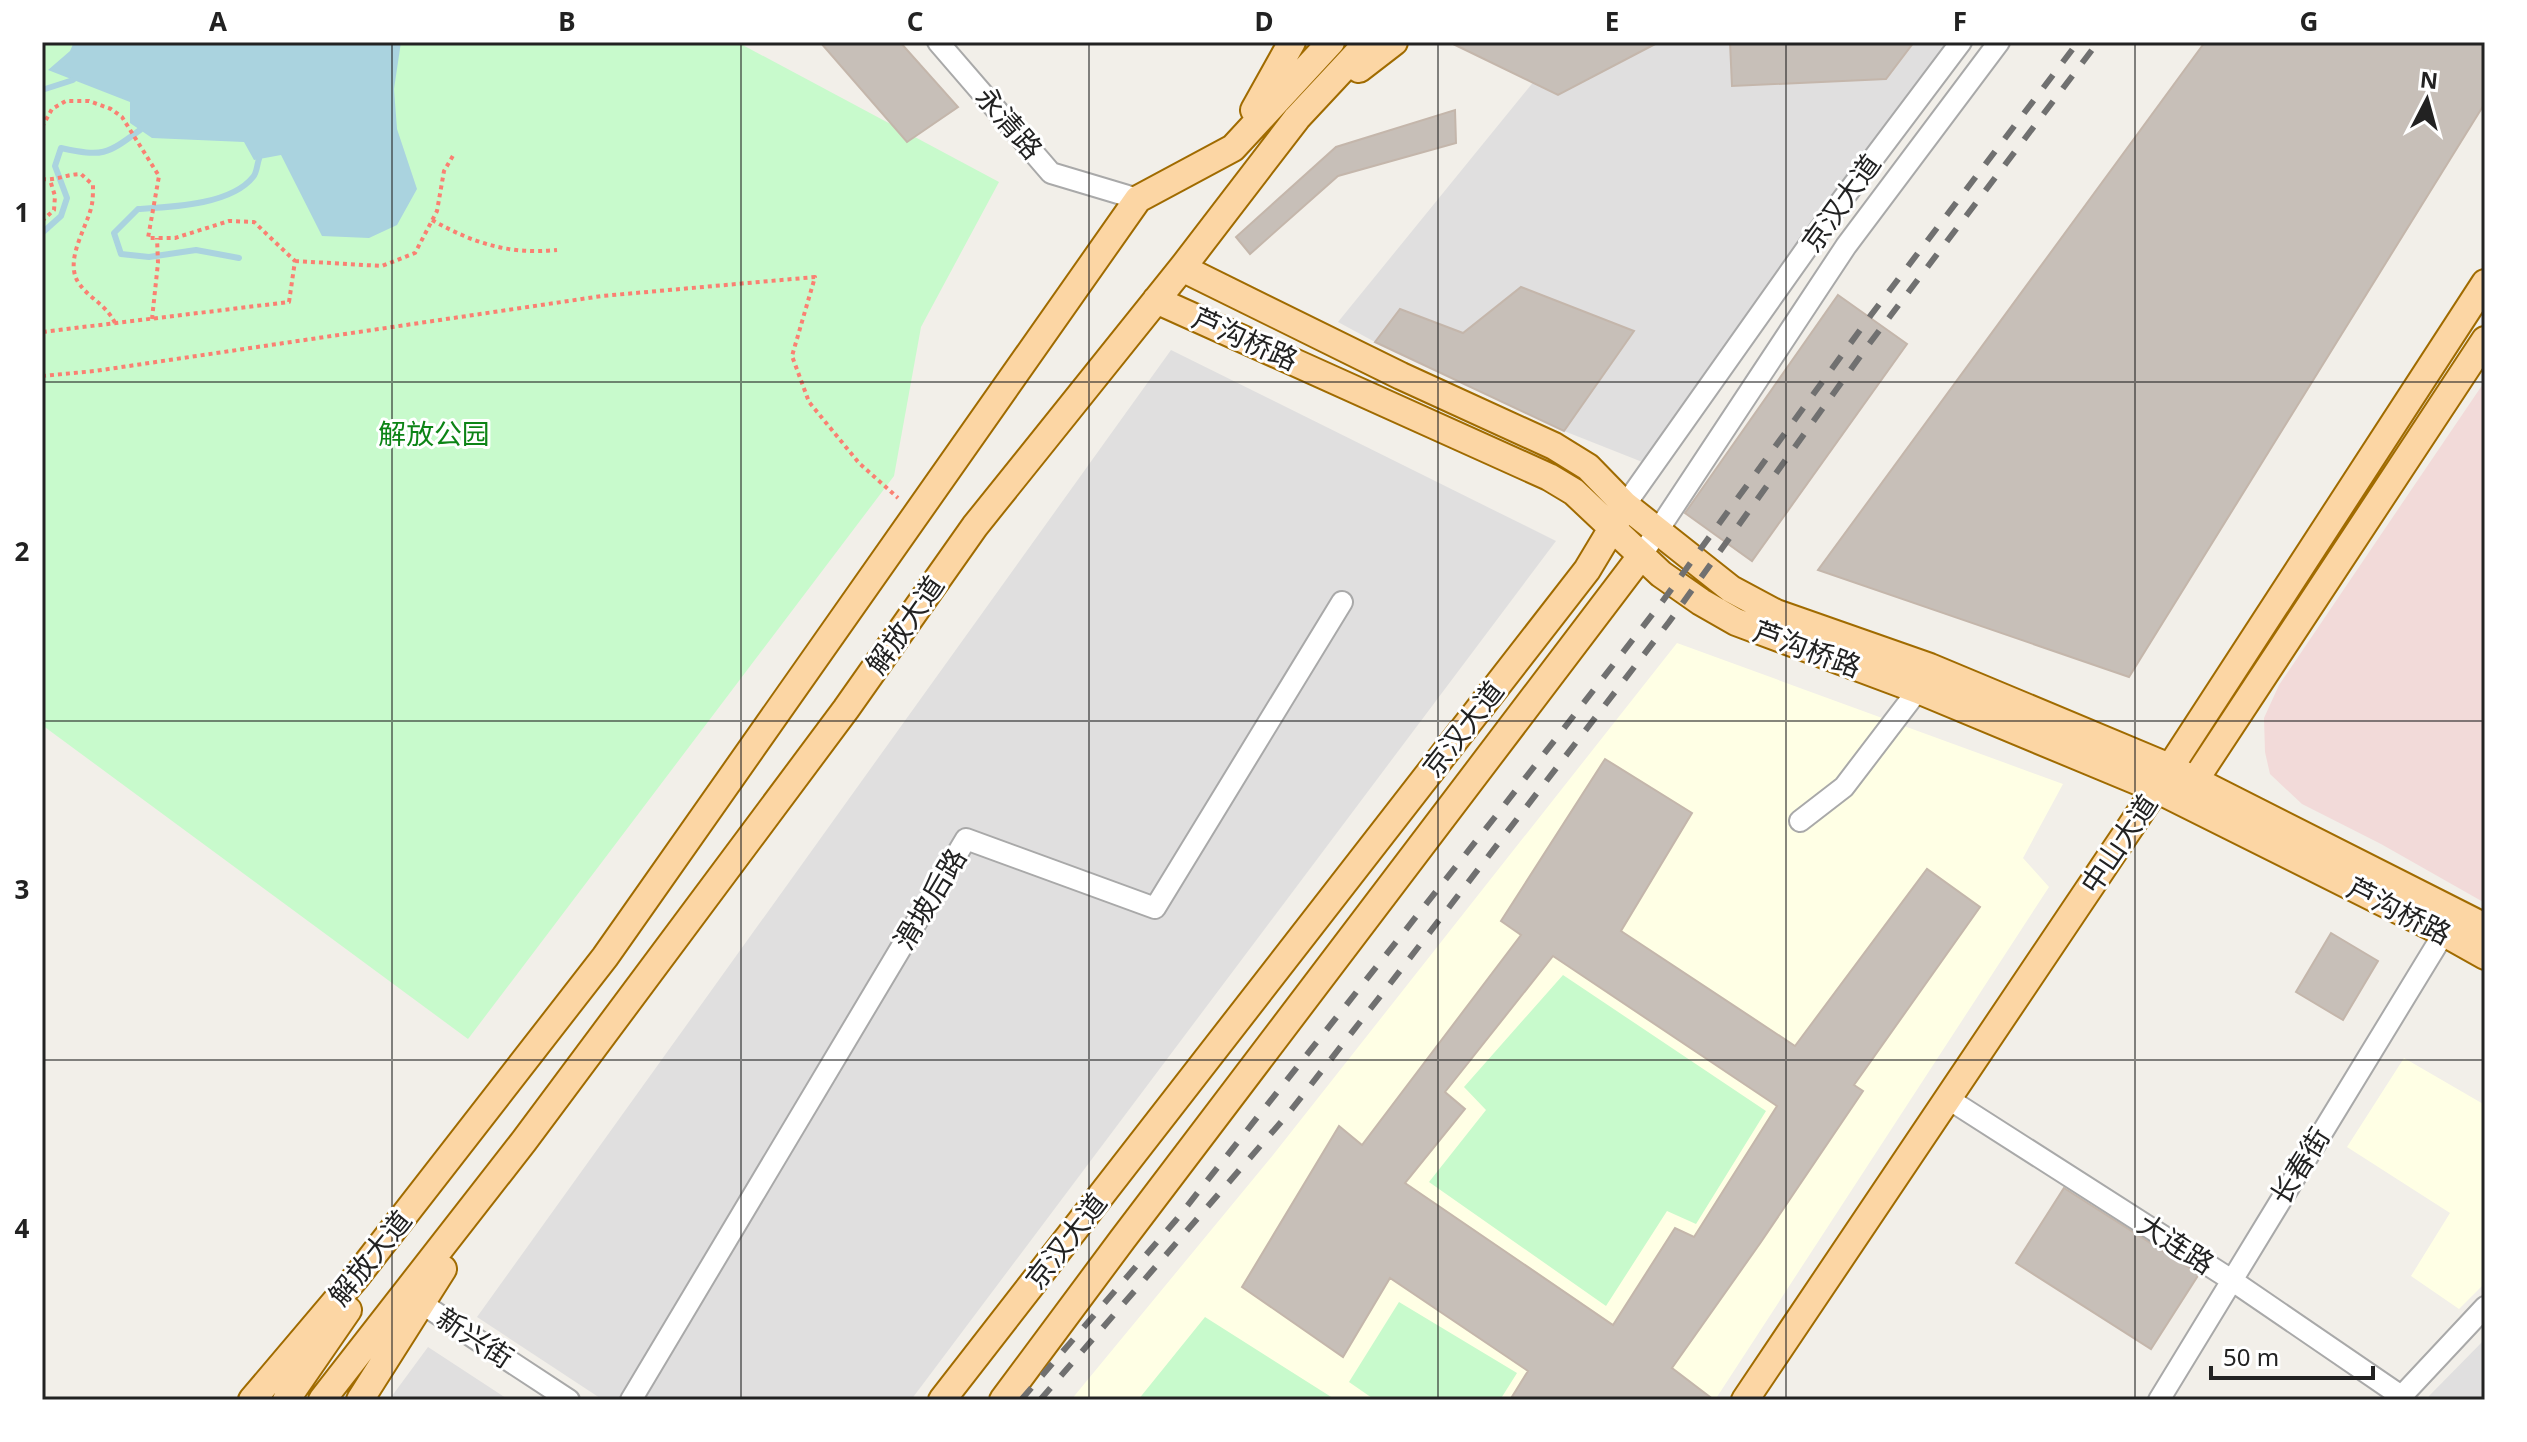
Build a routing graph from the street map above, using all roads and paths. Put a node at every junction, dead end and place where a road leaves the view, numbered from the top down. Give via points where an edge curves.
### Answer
1 (938, 42) edge
2 (1292, 42) edge
3 (1331, 42) edge
4 (1368, 42) edge
5 (1394, 42) edge
6 (1961, 42) edge
7 (1999, 42) edge
8 (1297, 118) junction
9 (42, 127) edge
10 (1233, 148) junction
11 (454, 154) dead end
12 (42, 179) edge
13 (50, 180) junction
14 (1138, 199) junction
15 (432, 220) junction
16 (42, 221) edge
17 (157, 238) junction
18 (557, 250) dead end
19 (295, 261) junction
20 (1182, 268) junction
21 (2485, 283) edge
22 (1156, 300) junction
23 (152, 319) junction
24 (115, 323) junction
25 (42, 332) edge
26 (2485, 340) edge
27 (42, 376) edge
28 (915, 513) junction
29 (1619, 516) junction
30 (1657, 531) junction
31 (1641, 556) junction
32 (1342, 602) dead end
33 (1918, 690) junction
34 (2195, 780) junction
35 (2165, 784) junction
36 (1800, 821) dead end
37 (2485, 927) edge
38 (2444, 933) junction
39 (2485, 956) edge
40 (1947, 1098) junction
41 (484, 1113) junction
42 (524, 1141) junction
43 (2230, 1279) junction
44 (421, 1303) junction
45 (2485, 1307) edge
46 (2400, 1398) edge
47 (252, 1400) edge
48 (286, 1400) edge
49 (322, 1400) edge
50 (360, 1400) edge
51 (569, 1400) edge
52 (631, 1400) edge
53 (942, 1400) edge
54 (1003, 1400) edge
55 (1745, 1400) edge
56 (2159, 1400) edge

1 - 14 street, 永清路 via 1051,173
2 - 10 main road
3 - 10 main road, 解放大道
4 - 8 main road, 解放大道
5 - 8 main road, 解放大道
6 - 29 street, 京汉大道 via 1821,228
7 - 30 street, 京汉大道 via 1846,246
8 - 20 main road, 解放大道
9 - 17 path via 52,109 66,101 89,101 122,117 159,176 148,238
10 - 14 main road, 解放大道
11 - 15 path via 444,171
12 - 13 path
13 - 16 path via 54,210
13 - 24 path via 81,174 93,185 75,262 76,279
14 - 28 main road, 解放大道
15 - 18 path via 495,247 529,253
15 - 19 path via 415,253 382,266
17 - 19 path via 175,238 229,221 254,222
17 - 23 path
19 - 23 path via 289,302
20 - 22 main road, 解放大道
20 - 29 main road, 芦沟桥路 via 1554,446 1588,467
21 - 35 main road, 中山大道
22 - 29 main road, 芦沟桥路 via 1549,477
22 - 42 main road, 解放大道 via 975,526 846,709
23 - 24 path
24 - 25 path
26 - 34 main road, 中山大道
27 - 28 path via 602,296 815,277 792,356 809,402 859,463
28 - 41 main road, 解放大道 via 605,957
29 - 30 main road, 芦沟桥路
29 - 31 main road, 芦沟桥路
29 - 53 main road, 京汉大道 via 1587,570
30 - 31 street, 京汉大道
30 - 35 main road, 芦沟桥路 via 1731,589 1776,613 1930,667
31 - 33 main road, 芦沟桥路 via 1736,622
31 - 54 main road, 京汉大道
32 - 52 street, 滑坡后路 via 1155,908 966,839
33 - 35 main road, 芦沟桥路
33 - 36 street via 1844,787
34 - 35 main road, 芦沟桥路
34 - 37 main road, 芦沟桥路
35 - 38 main road, 芦沟桥路
35 - 40 main road, 中山大道
38 - 39 main road, 芦沟桥路
38 - 43 street, 长春街
40 - 43 street, 大连路
40 - 55 main road, 中山大道
41 - 47 main road, 解放大道
41 - 48 main road, 解放大道
42 - 44 main road, 解放大道
42 - 49 main road, 解放大道
43 - 46 street, 大连路
43 - 56 street, 长春街
44 - 50 main road, 解放大道
44 - 51 street, 新兴街
45 - 46 street

